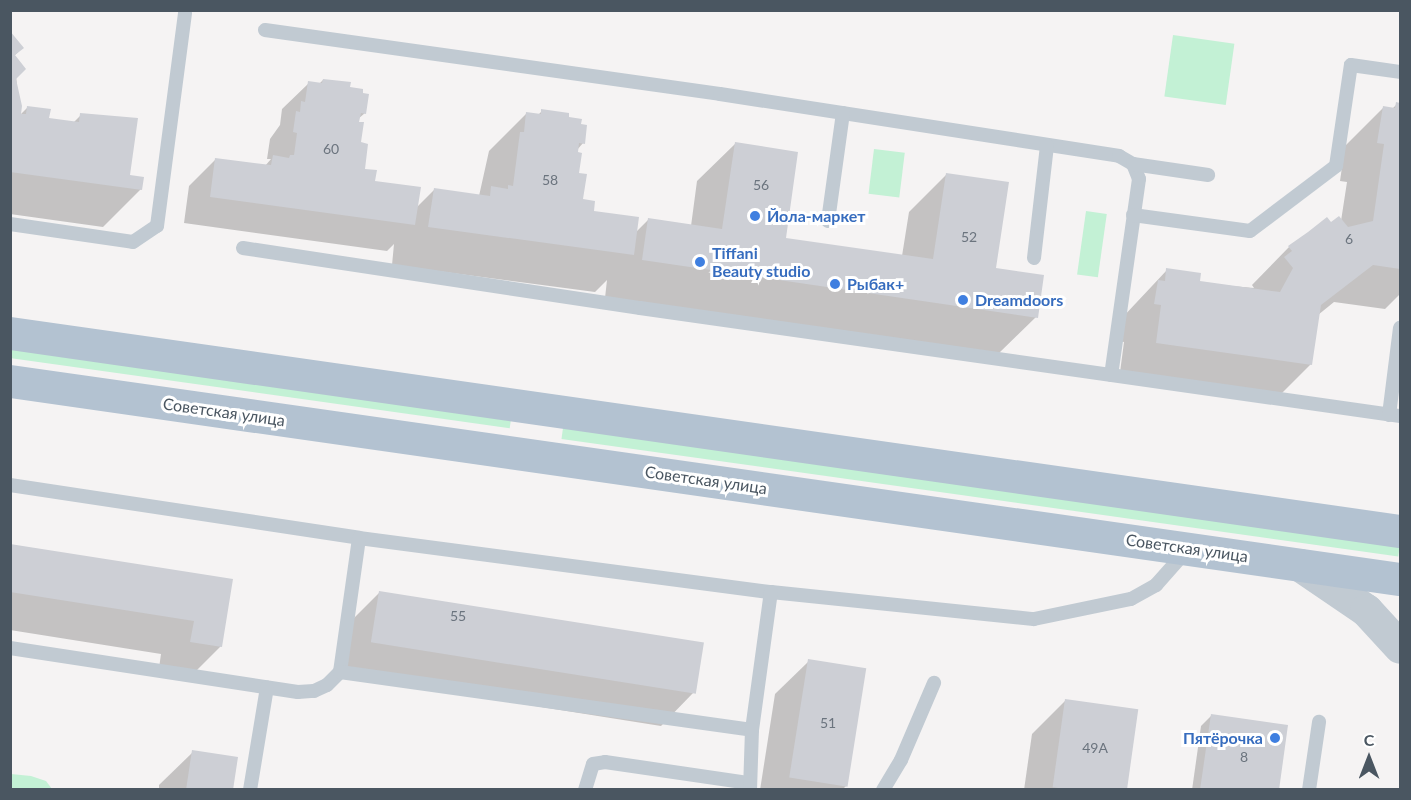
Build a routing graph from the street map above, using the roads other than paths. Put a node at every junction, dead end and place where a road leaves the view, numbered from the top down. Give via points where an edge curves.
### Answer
1 (185, 14) dead end
2 (265, 30) dead end
3 (1401, 72) edge
4 (843, 113) junction
5 (1047, 146) junction
6 (1133, 164) junction
7 (1208, 175) dead end
8 (1133, 215) junction
9 (828, 221) dead end
10 (10, 224) edge
11 (243, 248) dead end
12 (1034, 258) dead end
13 (1401, 328) edge
14 (10, 333) edge
15 (1111, 375) junction
16 (10, 381) edge
17 (547, 411) junction
18 (1395, 415) edge
19 (541, 456) junction
20 (10, 485) edge
21 (1401, 531) edge
22 (359, 538) junction
23 (1189, 549) junction
24 (1300, 565) junction
25 (1401, 579) edge
26 (771, 592) junction
27 (1401, 647) edge
28 (10, 648) edge
29 (340, 672) junction
30 (934, 683) dead end
31 (267, 687) junction
32 (1319, 722) dead end
33 (752, 730) junction
34 (750, 786) edge
35 (250, 789) edge
36 (585, 789) edge
37 (884, 789) edge
38 (1309, 789) edge

1 - 10 lane via 157,226 134,242
2 - 4 lane
3 - 8 lane via 1351,65 1336,166 1250,231
4 - 5 lane
4 - 9 lane
5 - 6 lane via 1119,156
5 - 12 lane
6 - 7 lane
6 - 8 lane via 1138,179
8 - 15 lane
11 - 15 lane
13 - 18 lane
14 - 17 main road
15 - 18 lane
16 - 19 main road, Советская улица
17 - 19 main road
17 - 21 main road
19 - 23 main road, Советская улица
20 - 22 lane
22 - 26 lane
22 - 29 lane
23 - 24 main road, Советская улица
23 - 26 lane via 1156,585 1131,599 1034,619
24 - 25 main road, Советская улица
24 - 27 street via 1366,610
26 - 33 lane
28 - 31 lane
29 - 31 lane via 314,691
29 - 33 lane
30 - 37 lane via 901,760
31 - 35 lane
32 - 38 lane
33 - 34 lane
34 - 36 lane via 606,762 593,764

